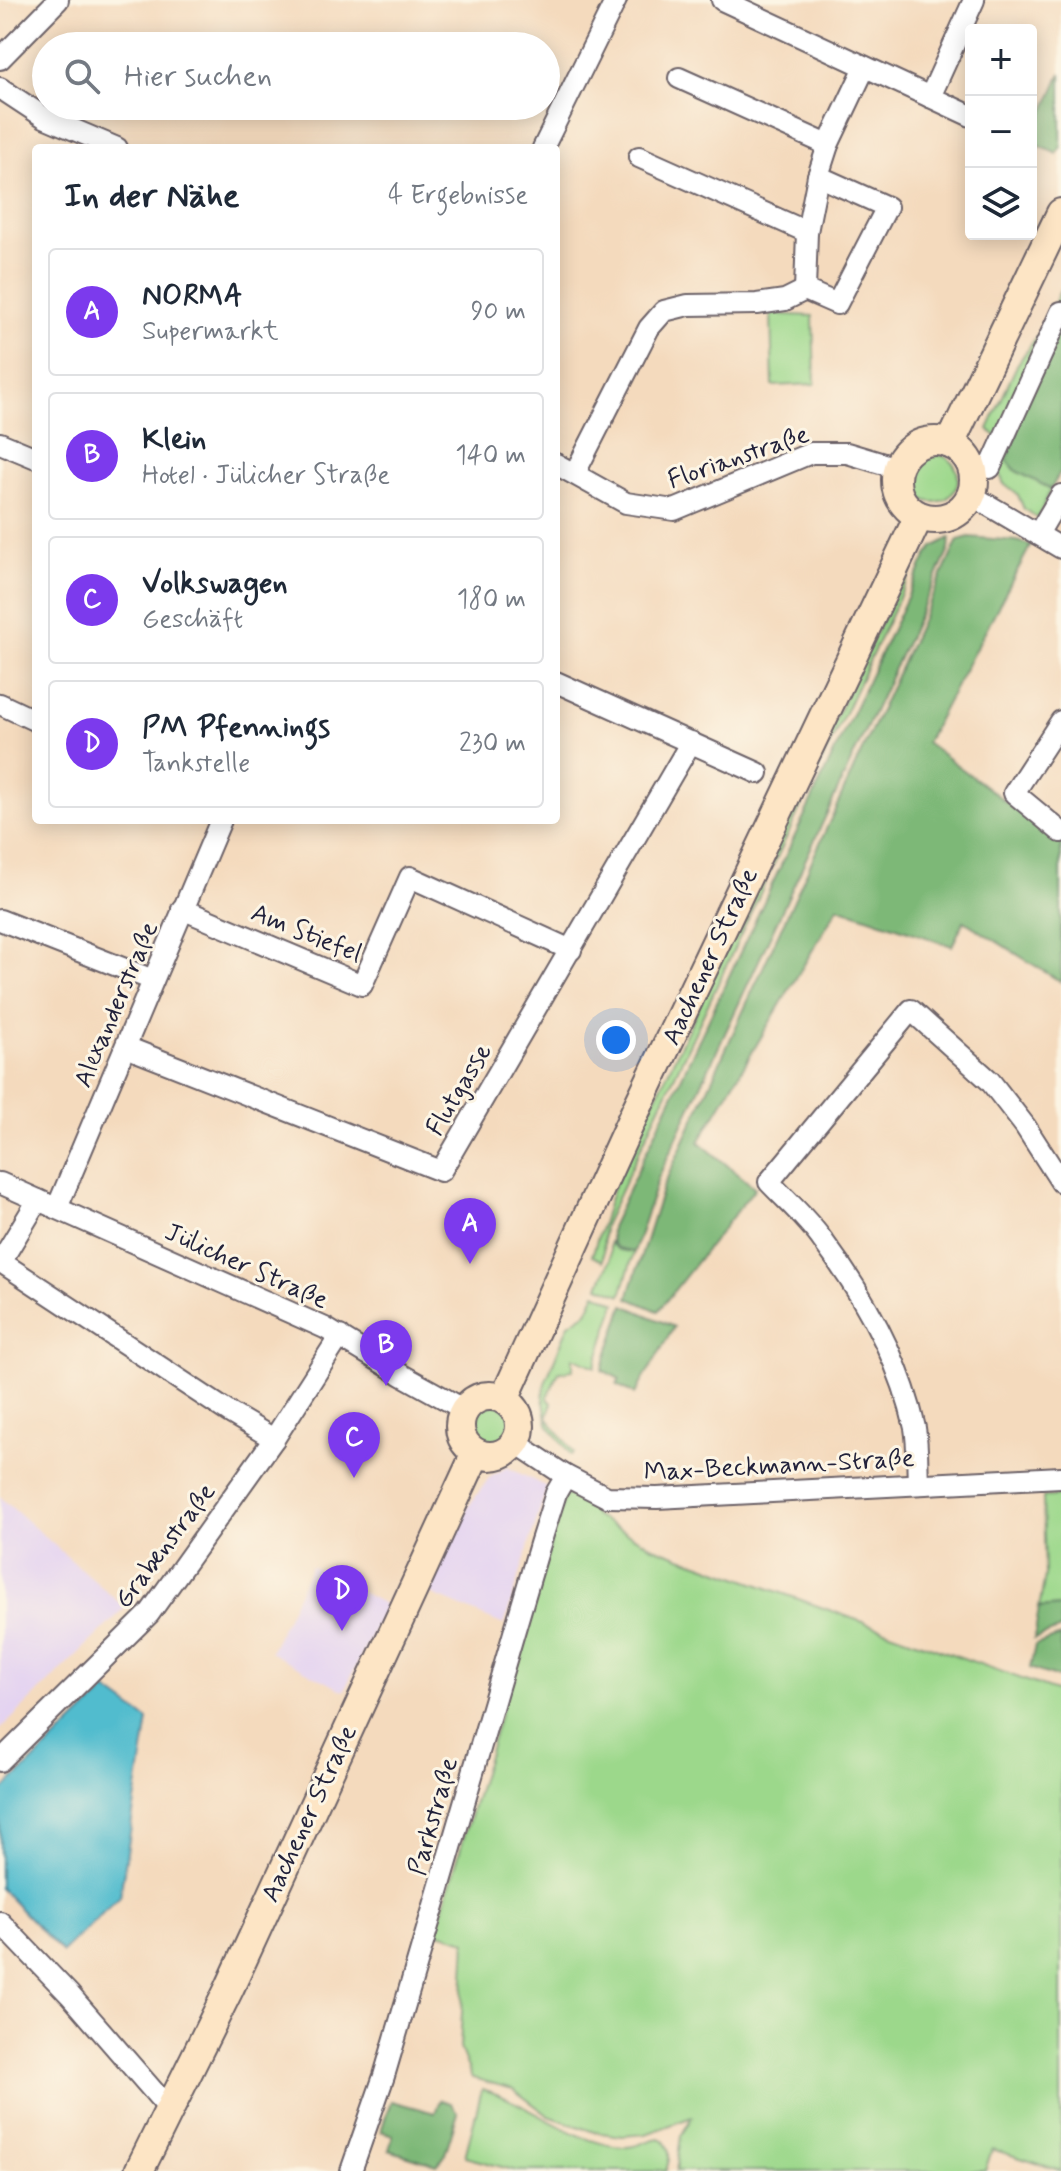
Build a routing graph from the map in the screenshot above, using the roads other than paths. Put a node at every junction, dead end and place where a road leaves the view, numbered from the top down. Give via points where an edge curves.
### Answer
1 (58, 0) edge
2 (616, 0) edge
3 (722, 0) edge
4 (974, 0) edge
5 (0, 59) edge
6 (865, 67) junction
7 (679, 78) dead end
8 (0, 88) edge
9 (930, 97) junction
10 (32, 109) edge
11 (965, 113) edge
12 (560, 114) edge
13 (51, 120) edge
14 (557, 120) edge
15 (108, 144) edge
16 (545, 144) edge
17 (828, 145) junction
18 (639, 157) dead end
19 (818, 176) junction
20 (1061, 213) edge
21 (807, 232) junction
22 (805, 290) junction
23 (1061, 312) edge
24 (0, 443) edge
25 (950, 444) junction
26 (32, 456) edge
27 (560, 466) edge
28 (897, 468) junction
29 (990, 468) dead end
30 (575, 473) junction
31 (971, 495) junction
32 (1061, 495) edge
33 (919, 516) junction
34 (1038, 534) junction
35 (1061, 548) edge
36 (560, 684) edge
37 (2, 707) edge
38 (32, 719) edge
39 (1061, 721) edge
40 (691, 742) junction
41 (758, 773) dead end
42 (219, 824) edge
43 (1061, 832) edge
44 (182, 909) junction
45 (0, 920) edge
46 (571, 950) junction
47 (153, 980) junction
48 (126, 1047) junction
49 (1061, 1182) edge
50 (0, 1183) edge
51 (48, 1204) junction
52 (0, 1263) edge
53 (340, 1336) junction
54 (504, 1399) junction
55 (465, 1410) junction
56 (274, 1439) junction
57 (516, 1443) junction
58 (476, 1453) junction
59 (566, 1476) junction
60 (1061, 1477) edge
61 (918, 1483) junction
62 (0, 1761) edge
63 (0, 1922) edge
64 (169, 2109) junction
65 (139, 2171) edge
66 (351, 2171) edge

1 - 5 street
2 - 12 street
3 - 6 street
4 - 9 street
6 - 9 street
6 - 17 street
7 - 17 street
8 - 10 street
9 - 11 street
13 - 15 street
14 - 16 street
17 - 19 street
18 - 21 street
19 - 21 street
19 - 22 street via 887,207 837,304
20 - 25 main road
21 - 22 street
22 - 30 street via 785,300 664,311 649,328
23 - 29 street
24 - 26 street
25 - 28 main road via 925,442 913,447
25 - 31 main road via 973,471
27 - 30 street, Florianstraße
28 - 30 street, Florianstraße via 847,453 811,453 674,510 626,503
28 - 33 main road via 899,496
31 - 33 main road via 949,516
31 - 34 street
32 - 34 street
33 - 54 main road, Aachener Straße
34 - 35 street
36 - 40 street
37 - 38 street
39 - 43 street via 1014,793
40 - 41 street
40 - 46 street, Flutgasse
42 - 44 street, Alexanderstraße
44 - 46 street, Am Stiefel via 362,985 410,877
44 - 47 street, Alexanderstraße
45 - 47 street
46 - 48 street, Flutgasse via 441,1171
47 - 48 street, Alexanderstraße
48 - 51 street, Alexanderstraße
49 - 61 street via 990,1081 911,1010 769,1182 822,1238 883,1338 906,1393
50 - 51 street, Jülicher Straße
51 - 52 street, Alexanderstraße
51 - 53 street, Jülicher Straße
52 - 56 street
53 - 55 street, Jülicher Straße
53 - 56 street, Grabenstraße
54 - 55 main road via 478,1398
54 - 57 main road via 520,1424
55 - 58 main road via 462,1439
56 - 62 street, Grabenstraße via 149,1614
57 - 58 main road via 498,1456
57 - 59 street, Max-Beckmann-Straße
58 - 64 main road, Aachener Straße
59 - 61 street, Max-Beckmann-Straße via 607,1497 657,1498
59 - 66 street, Parkstraße via 540,1544 384,2076
60 - 61 street, Max-Beckmann-Straße
63 - 64 street
64 - 65 main road, Aachener Straße

